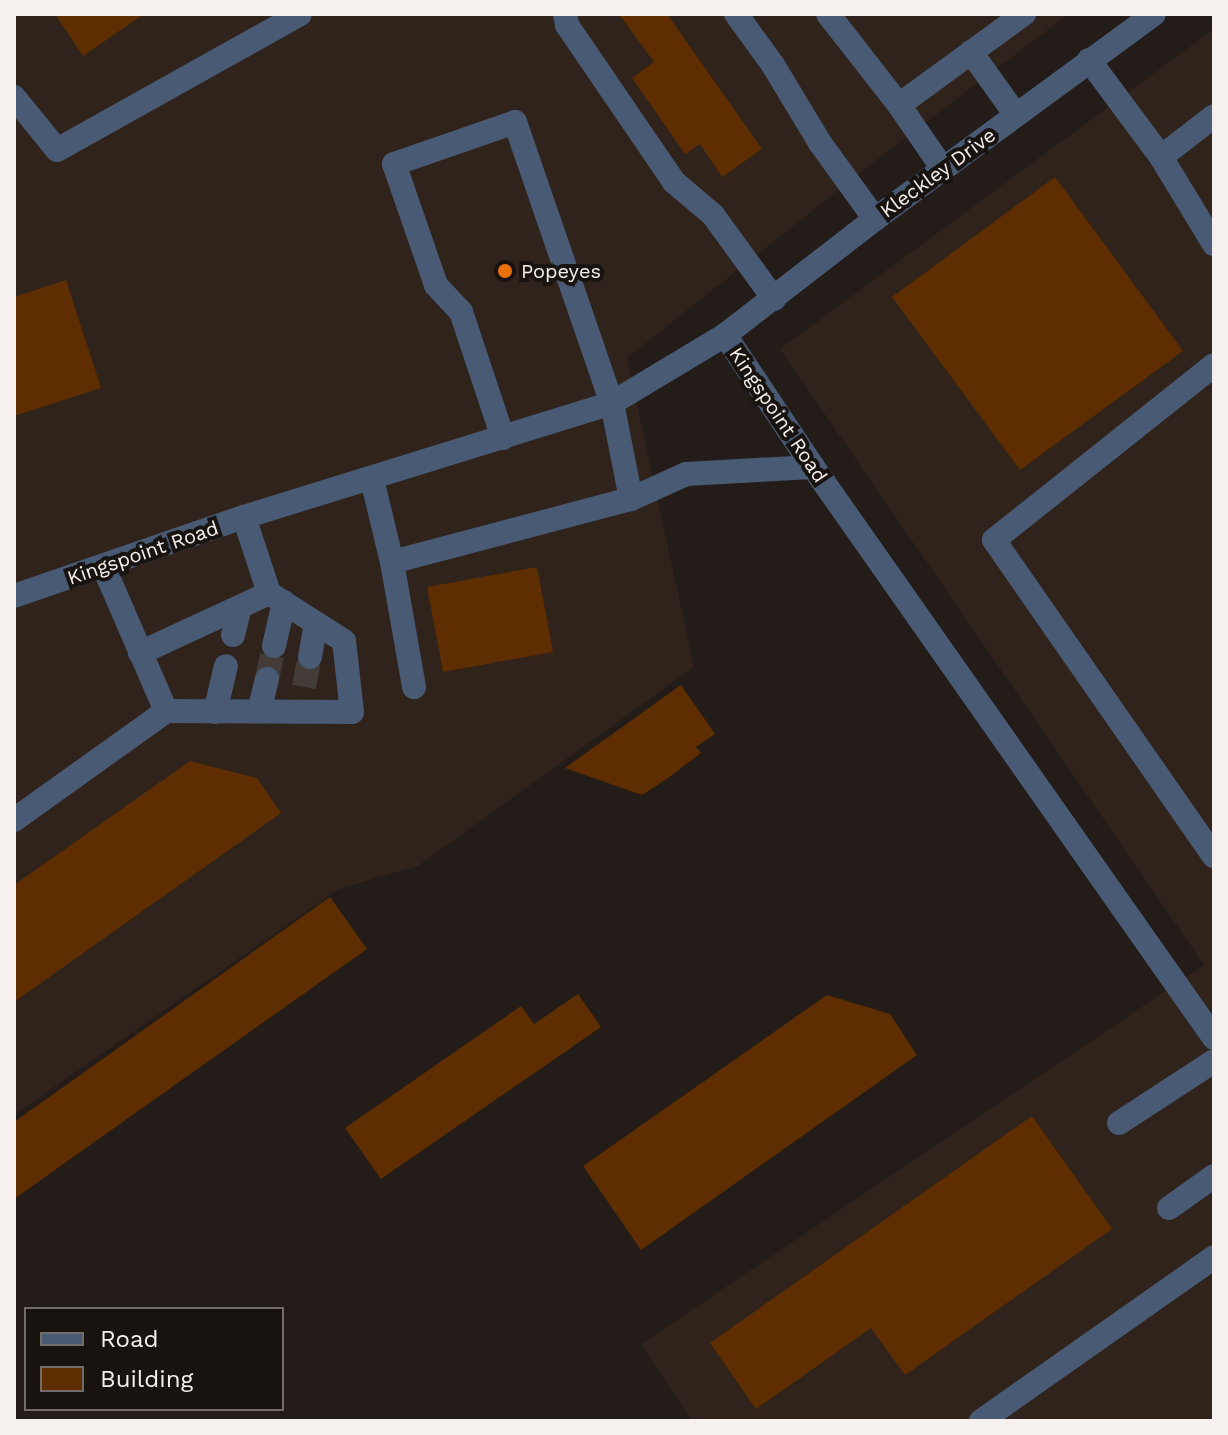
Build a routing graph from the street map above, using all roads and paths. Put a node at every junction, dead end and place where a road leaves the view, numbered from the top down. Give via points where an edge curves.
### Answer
1 (300, 14) edge
2 (565, 14) edge
3 (736, 14) edge
4 (828, 14) edge
5 (1024, 14) edge
6 (1139, 18) edge
7 (971, 52) junction
8 (1089, 60) junction
9 (14, 97) edge
10 (899, 105) junction
11 (1016, 115) junction
12 (1214, 116) edge
13 (1161, 157) junction
14 (943, 169) junction
15 (875, 219) junction
16 (1214, 244) edge
17 (774, 299) junction
18 (725, 335) junction
19 (1214, 365) edge
20 (612, 403) junction
21 (503, 438) junction
22 (813, 467) junction
23 (372, 479) junction
24 (631, 499) junction
25 (244, 517) junction
26 (392, 562) junction
27 (104, 568) junction
28 (14, 596) edge
29 (277, 598) junction
30 (240, 607) junction
31 (316, 624) junction
32 (233, 635) dead end
33 (274, 646) tunnel mouth
34 (140, 653) junction
35 (310, 657) tunnel mouth
36 (226, 666) dead end
37 (267, 679) tunnel mouth
38 (304, 687) tunnel mouth
39 (414, 687) dead end
40 (166, 711) junction
41 (259, 711) junction
42 (215, 712) junction
43 (299, 712) junction
44 (14, 820) edge
45 (1214, 856) edge
46 (1214, 1038) edge
47 (1214, 1061) edge
48 (1119, 1123) dead end
49 (1214, 1176) edge
50 (1169, 1208) dead end
51 (1214, 1257) edge
52 (981, 1421) edge

1 - 9 street via 57,150
2 - 17 street via 567,25 674,182 713,215
3 - 15 street
4 - 10 street
5 - 7 street
6 - 8 street, Kleckley Drive
7 - 10 street
7 - 11 street
8 - 11 street, Kleckley Drive
8 - 13 street
10 - 14 street
11 - 14 street, Kleckley Drive
12 - 13 street
13 - 16 street
14 - 15 street, Kleckley Drive
15 - 17 street, Kleckley Drive
17 - 18 street, Kleckley Drive
18 - 20 street, Kingspoint Road
18 - 22 street, Kingspoint Road
19 - 45 street via 994,540
20 - 21 street, Kingspoint Road
20 - 21 street via 515,122 394,164 436,285 461,312
20 - 24 street
21 - 23 street, Kingspoint Road
22 - 24 street via 686,474
22 - 46 street, Kingspoint Road
23 - 25 street, Kingspoint Road
23 - 26 street
24 - 26 street
25 - 27 street, Kingspoint Road
25 - 29 street
26 - 39 street
27 - 28 street, Kingspoint Road
27 - 34 street
29 - 30 street
29 - 31 street
29 - 33 street
30 - 32 street
30 - 34 street
31 - 35 street
31 - 43 street via 344,641 352,712
34 - 40 street
36 - 42 street
37 - 41 street
38 - 43 street
40 - 42 street
40 - 44 street
41 - 42 street
41 - 43 street
47 - 48 street
49 - 50 street
51 - 52 street

